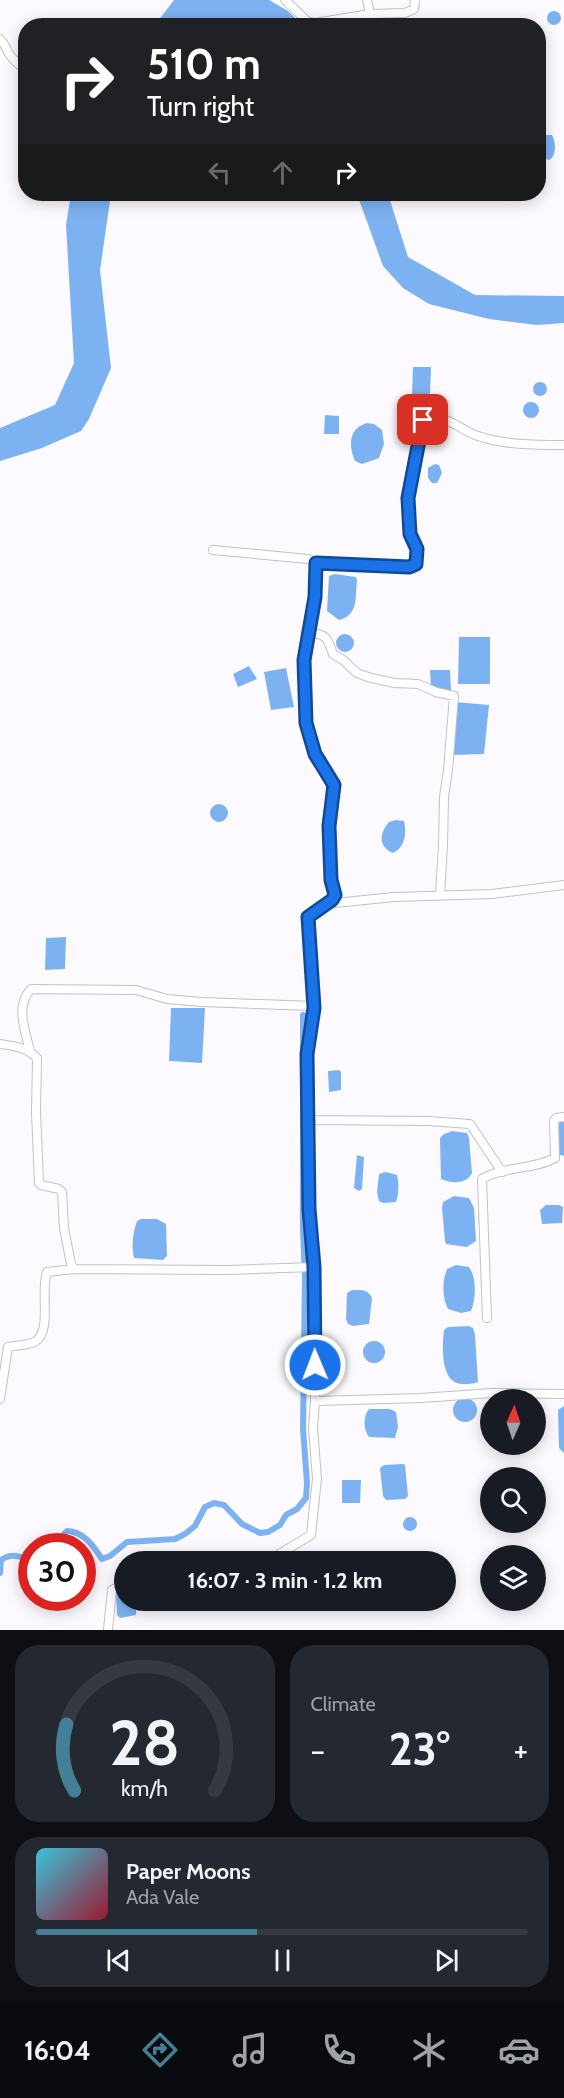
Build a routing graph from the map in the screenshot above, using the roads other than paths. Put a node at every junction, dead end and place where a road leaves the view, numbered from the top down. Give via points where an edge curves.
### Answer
1 (285, 0) edge
2 (368, 0) edge
3 (415, 0) edge
4 (370, 14) junction
5 (304, 18) edge
6 (353, 18) edge
7 (0, 39) edge
8 (18, 64) edge
9 (564, 446) edge
10 (213, 550) dead end
11 (316, 563) junction
12 (309, 632) junction
13 (564, 885) edge
14 (440, 895) junction
15 (325, 904) junction
16 (313, 1006) junction
17 (0, 1044) edge
18 (30, 1051) junction
19 (564, 1117) edge
20 (309, 1120) junction
21 (502, 1172) junction
22 (312, 1267) junction
23 (74, 1269) junction
24 (487, 1318) dead end
25 (564, 1394) edge
26 (0, 1399) edge
27 (315, 1401) junction
28 (284, 1551) edge
29 (114, 1589) edge
30 (108, 1630) edge

1 - 5 street
2 - 4 street
3 - 4 street via 414,9 405,13
4 - 6 street
7 - 8 street
9 - 11 street via 502,442 427,417 422,422 408,498 416,564 409,567
10 - 11 street
11 - 12 street
12 - 14 street via 327,638 333,654 357,673 385,682 418,684 454,696
12 - 15 street via 304,660 306,723 315,754 334,785 329,826 335,895
13 - 14 street via 492,894
14 - 15 street
15 - 16 street via 308,917
16 - 18 street via 167,999 136,990 31,989 24,996 22,1017
16 - 20 street via 307,1054
17 - 18 street
18 - 23 street via 37,1058 39,1183 62,1191 64,1228
19 - 21 street via 554,1121 555,1158
20 - 21 street via 470,1124
20 - 22 street
21 - 24 street via 482,1179
22 - 23 street
22 - 27 street
23 - 26 street via 45,1275 44,1332 36,1341 8,1347
25 - 27 street via 492,1393
27 - 28 street via 317,1479 311,1535
29 - 30 street

